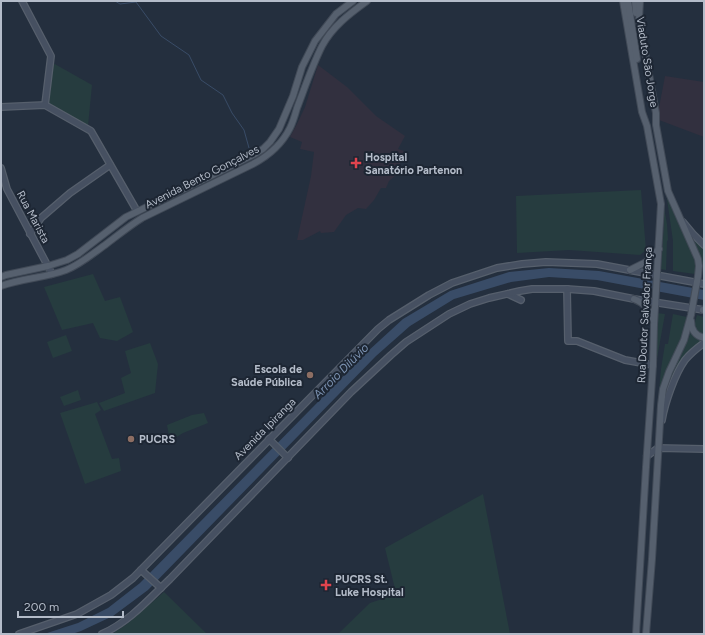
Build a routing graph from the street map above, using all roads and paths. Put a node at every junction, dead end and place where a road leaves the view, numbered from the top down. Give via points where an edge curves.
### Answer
1 (22, 1) edge
2 (353, 1) edge
3 (366, 1) edge
4 (623, 1) edge
5 (628, 1) edge
6 (635, 1) edge
7 (640, 1) edge
8 (358, 4) edge
9 (45, 105) junction
10 (1, 107) edge
11 (656, 125) junction
12 (647, 126) junction
13 (110, 165) junction
14 (1, 168) edge
15 (137, 211) junction
16 (680, 218) junction
17 (30, 234) junction
18 (704, 245) edge
19 (659, 248) junction
20 (704, 265) edge
21 (48, 266) junction
22 (630, 270) junction
23 (52, 274) junction
24 (698, 276) junction
25 (1, 277) edge
26 (657, 278) junction
27 (704, 284) edge
28 (696, 285) junction
29 (1, 286) edge
30 (567, 289) junction
31 (507, 294) junction
32 (634, 299) junction
33 (521, 300) dead end
34 (655, 303) junction
35 (692, 308) junction
36 (704, 310) edge
37 (691, 315) junction
38 (654, 325) junction
39 (704, 338) edge
40 (704, 343) edge
41 (653, 365) junction
42 (659, 435) junction
43 (271, 441) junction
44 (658, 448) junction
45 (704, 449) edge
46 (286, 456) junction
47 (647, 456) junction
48 (143, 572) junction
49 (159, 586) junction
50 (19, 634) edge
51 (102, 634) edge
52 (636, 634) edge
53 (646, 634) edge

1 - 9 main road via 51,56
2 - 15 main road, Avenida Bento Gonçalves via 336,14 315,41 302,67 279,129 263,149
3 - 8 main road, Avenida Bento Gonçalves
4 - 12 main road, Rua Doutor Salvador França via 642,112
5 - 12 main road, Viaduto São Jorge
6 - 11 main road, Viaduto São Jorge
7 - 11 main road, Rua Doutor Salvador França via 639,18
8 - 23 main road, Avenida Bento Gonçalves via 326,40 311,70 290,129 265,157 142,218 79,264
9 - 10 main road
9 - 13 main road via 91,131
11 - 16 main road, Rua Doutor Salvador França via 668,191
12 - 19 main road, Rua Doutor Salvador França via 661,204
13 - 15 main road
13 - 17 main road via 70,193 41,218
14 - 17 main road, Rua Marista via 7,189
15 - 21 main road, Avenida Bento Gonçalves via 78,254
16 - 18 main road
16 - 24 main road, Rua Doutor Salvador França via 698,258
17 - 21 main road, Rua Marista
19 - 22 main road via 646,262
19 - 26 main road, Rua Doutor Salvador França
20 - 24 main road
21 - 23 main road, Rua Marista
21 - 25 main road, Avenida Bento Gonçalves
22 - 26 main road, Avenida Ipiranga
22 - 43 main road, Avenida Ipiranga via 597,264 528,263 497,268 452,283 378,329
23 - 29 main road, Avenida Bento Gonçalves
24 - 28 main road, Rua Doutor Salvador França
26 - 28 main road, Avenida Ipiranga
26 - 34 main road, Rua Doutor Salvador França
27 - 28 main road, Avenida Ipiranga
28 - 35 main road, Rua Doutor Salvador França
30 - 31 main road
30 - 32 main road via 594,291
30 - 41 main road via 568,341 576,341 625,360
31 - 33 main road
31 - 46 main road via 470,304 449,314 406,342
32 - 34 main road
32 - 38 main road via 648,309
34 - 35 main road
34 - 38 main road, Rua Doutor Salvador França
35 - 36 main road
35 - 37 main road, Rua Doutor Salvador França
37 - 39 main road via 694,332
37 - 42 main road, Rua Doutor Salvador França via 684,340 663,389
38 - 41 main road, Rua Doutor Salvador França
40 - 42 main road, Rua Doutor Salvador França via 685,360 678,371 668,396
41 - 47 main road, Rua Doutor Salvador França
42 - 44 main road, Rua Doutor Salvador França
43 - 46 main road
43 - 48 main road, Avenida Ipiranga
44 - 45 main road
44 - 47 main road
44 - 53 main road, Rua Doutor Salvador França
46 - 49 main road
47 - 52 main road, Rua Doutor Salvador França
48 - 49 main road
48 - 50 main road, Avenida Ipiranga via 111,595 77,614
49 - 51 main road via 135,613

